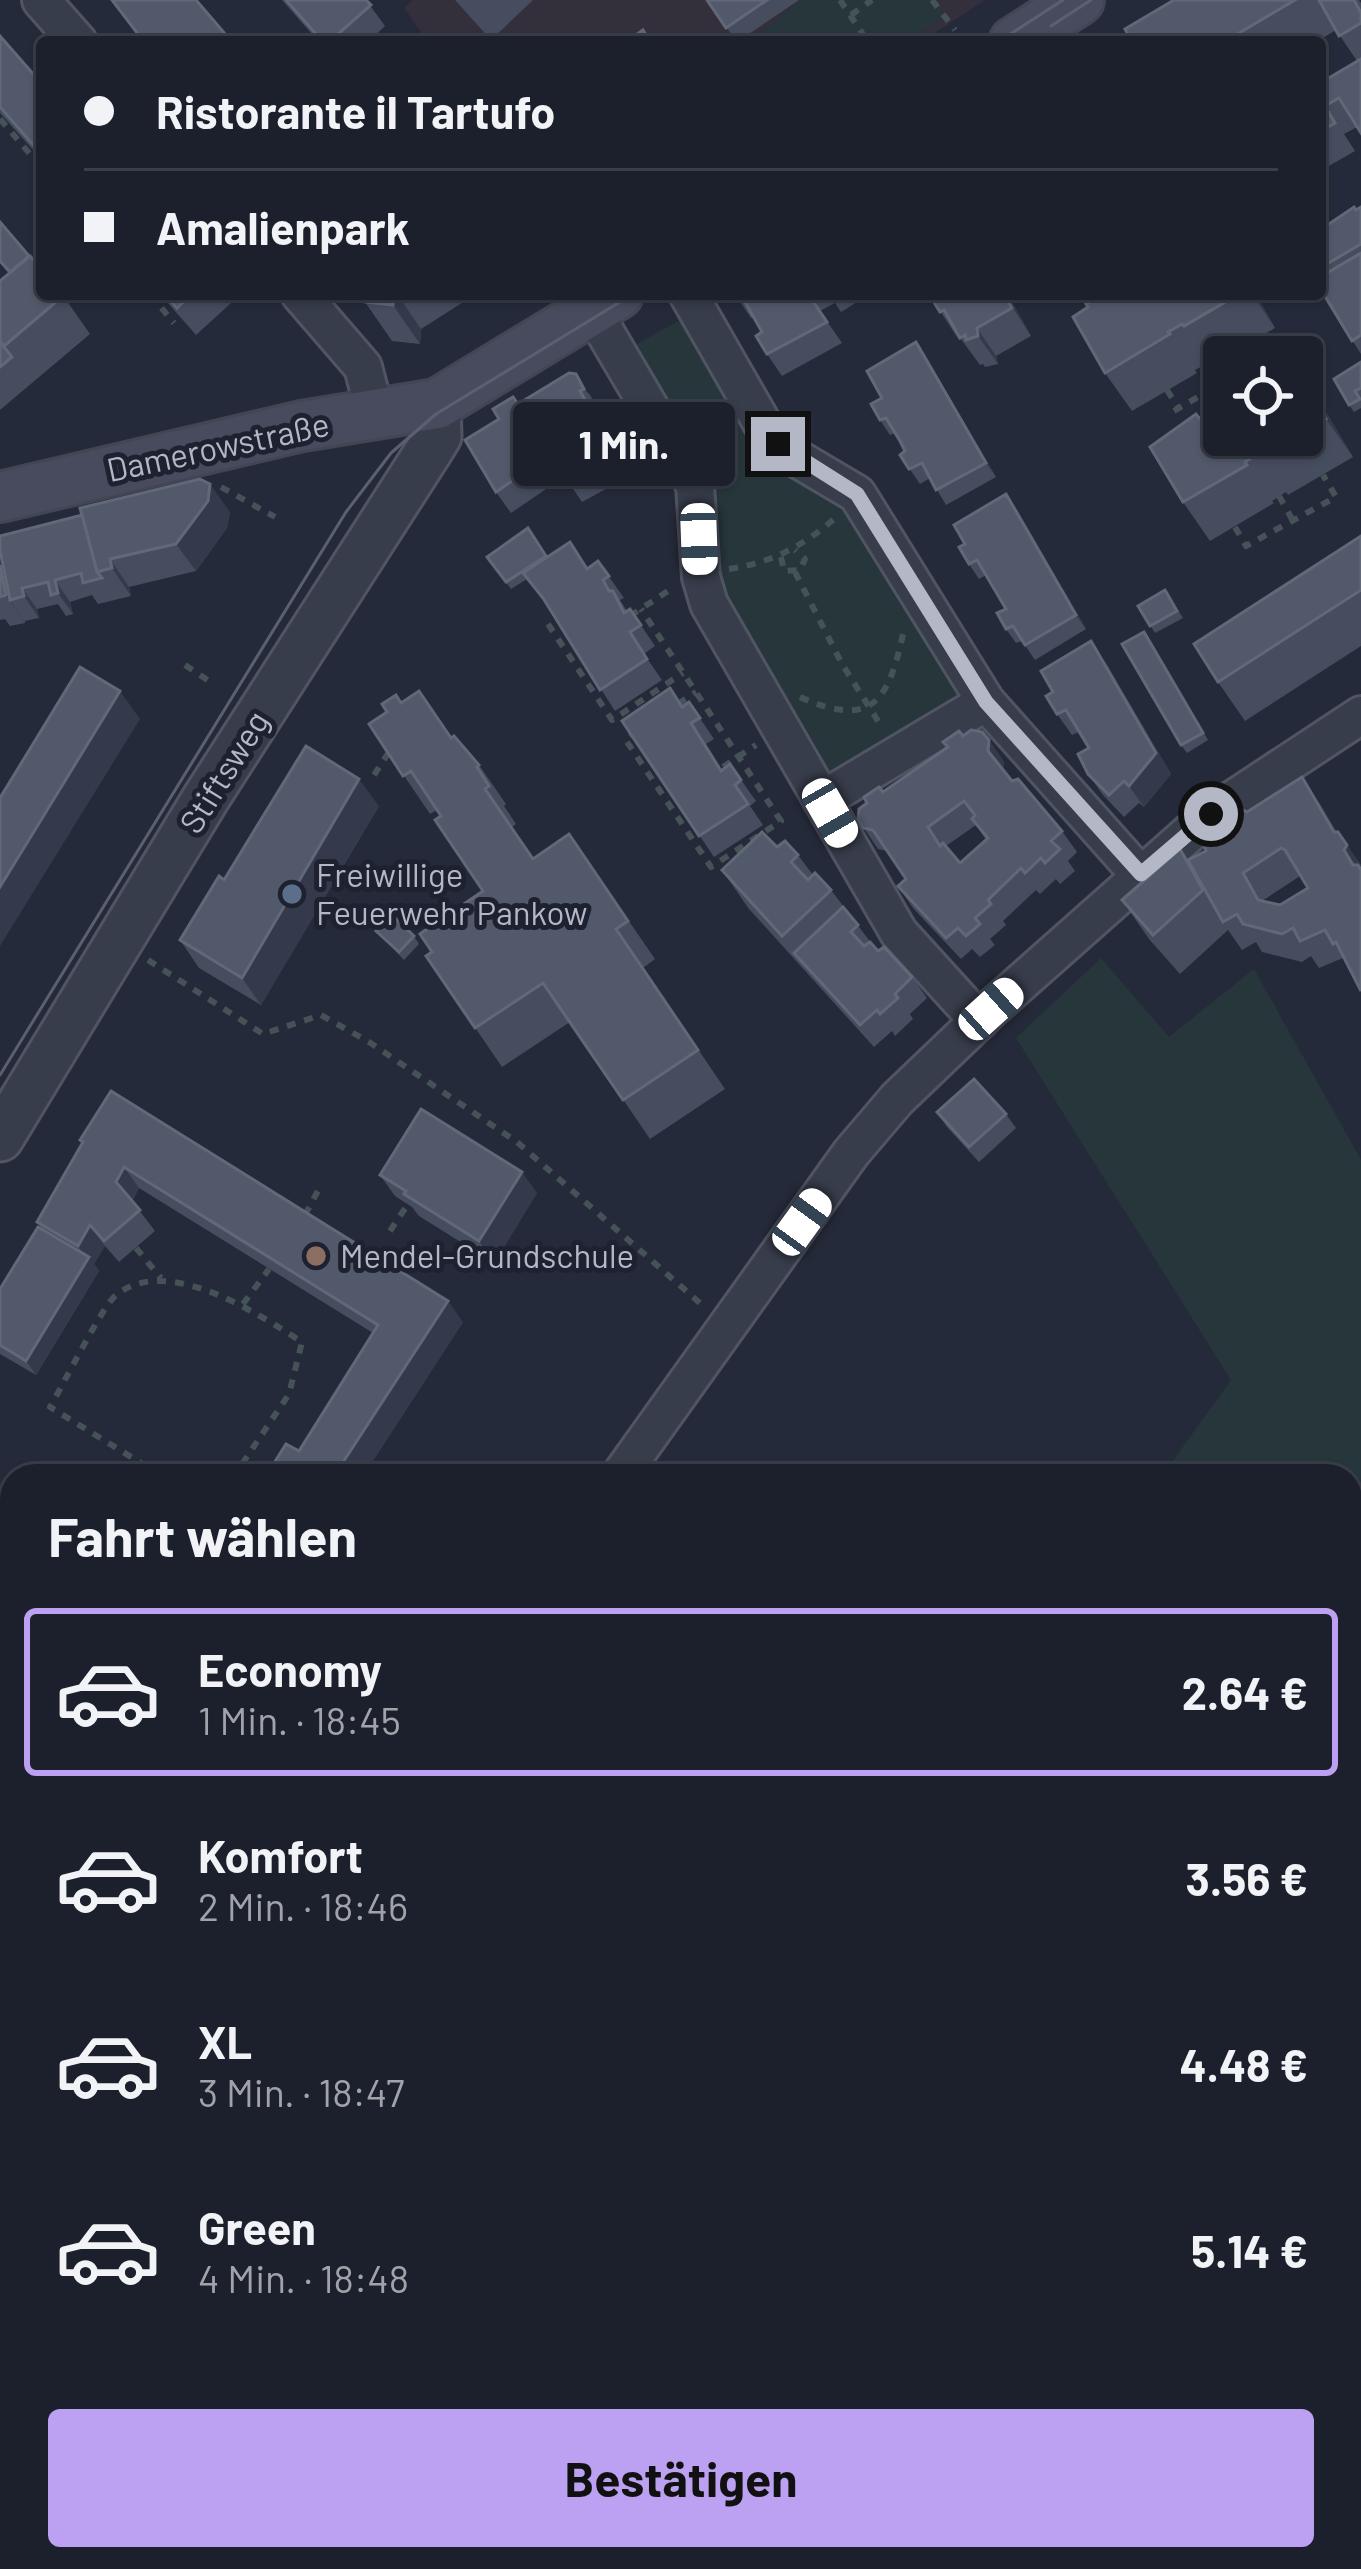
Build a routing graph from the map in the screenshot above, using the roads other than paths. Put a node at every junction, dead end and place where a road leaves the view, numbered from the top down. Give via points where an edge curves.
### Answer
1 (41, 0) edge
2 (1079, 0) edge
3 (73, 36) edge
4 (1023, 36) edge
5 (305, 300) edge
6 (691, 300) edge
7 (605, 302) edge
8 (437, 404) junction
9 (375, 413) junction
10 (0, 496) edge
11 (986, 702) junction
12 (1355, 733) edge
13 (821, 800) junction
14 (1141, 874) junction
15 (979, 1021) junction
16 (0, 1138) edge
17 (629, 1464) edge

1 - 3 street
2 - 4 main road
5 - 9 street via 363,367
6 - 11 street via 766,430 871,511
7 - 8 main road
7 - 13 street via 689,470 704,592
8 - 9 main road, Damerowstraße
8 - 16 street, Stiftsweg via 430,449
9 - 10 main road, Damerowstraße
11 - 13 street
11 - 14 street
12 - 14 street via 1211,814
13 - 15 street via 899,933
14 - 15 street
15 - 17 street via 850,1153

